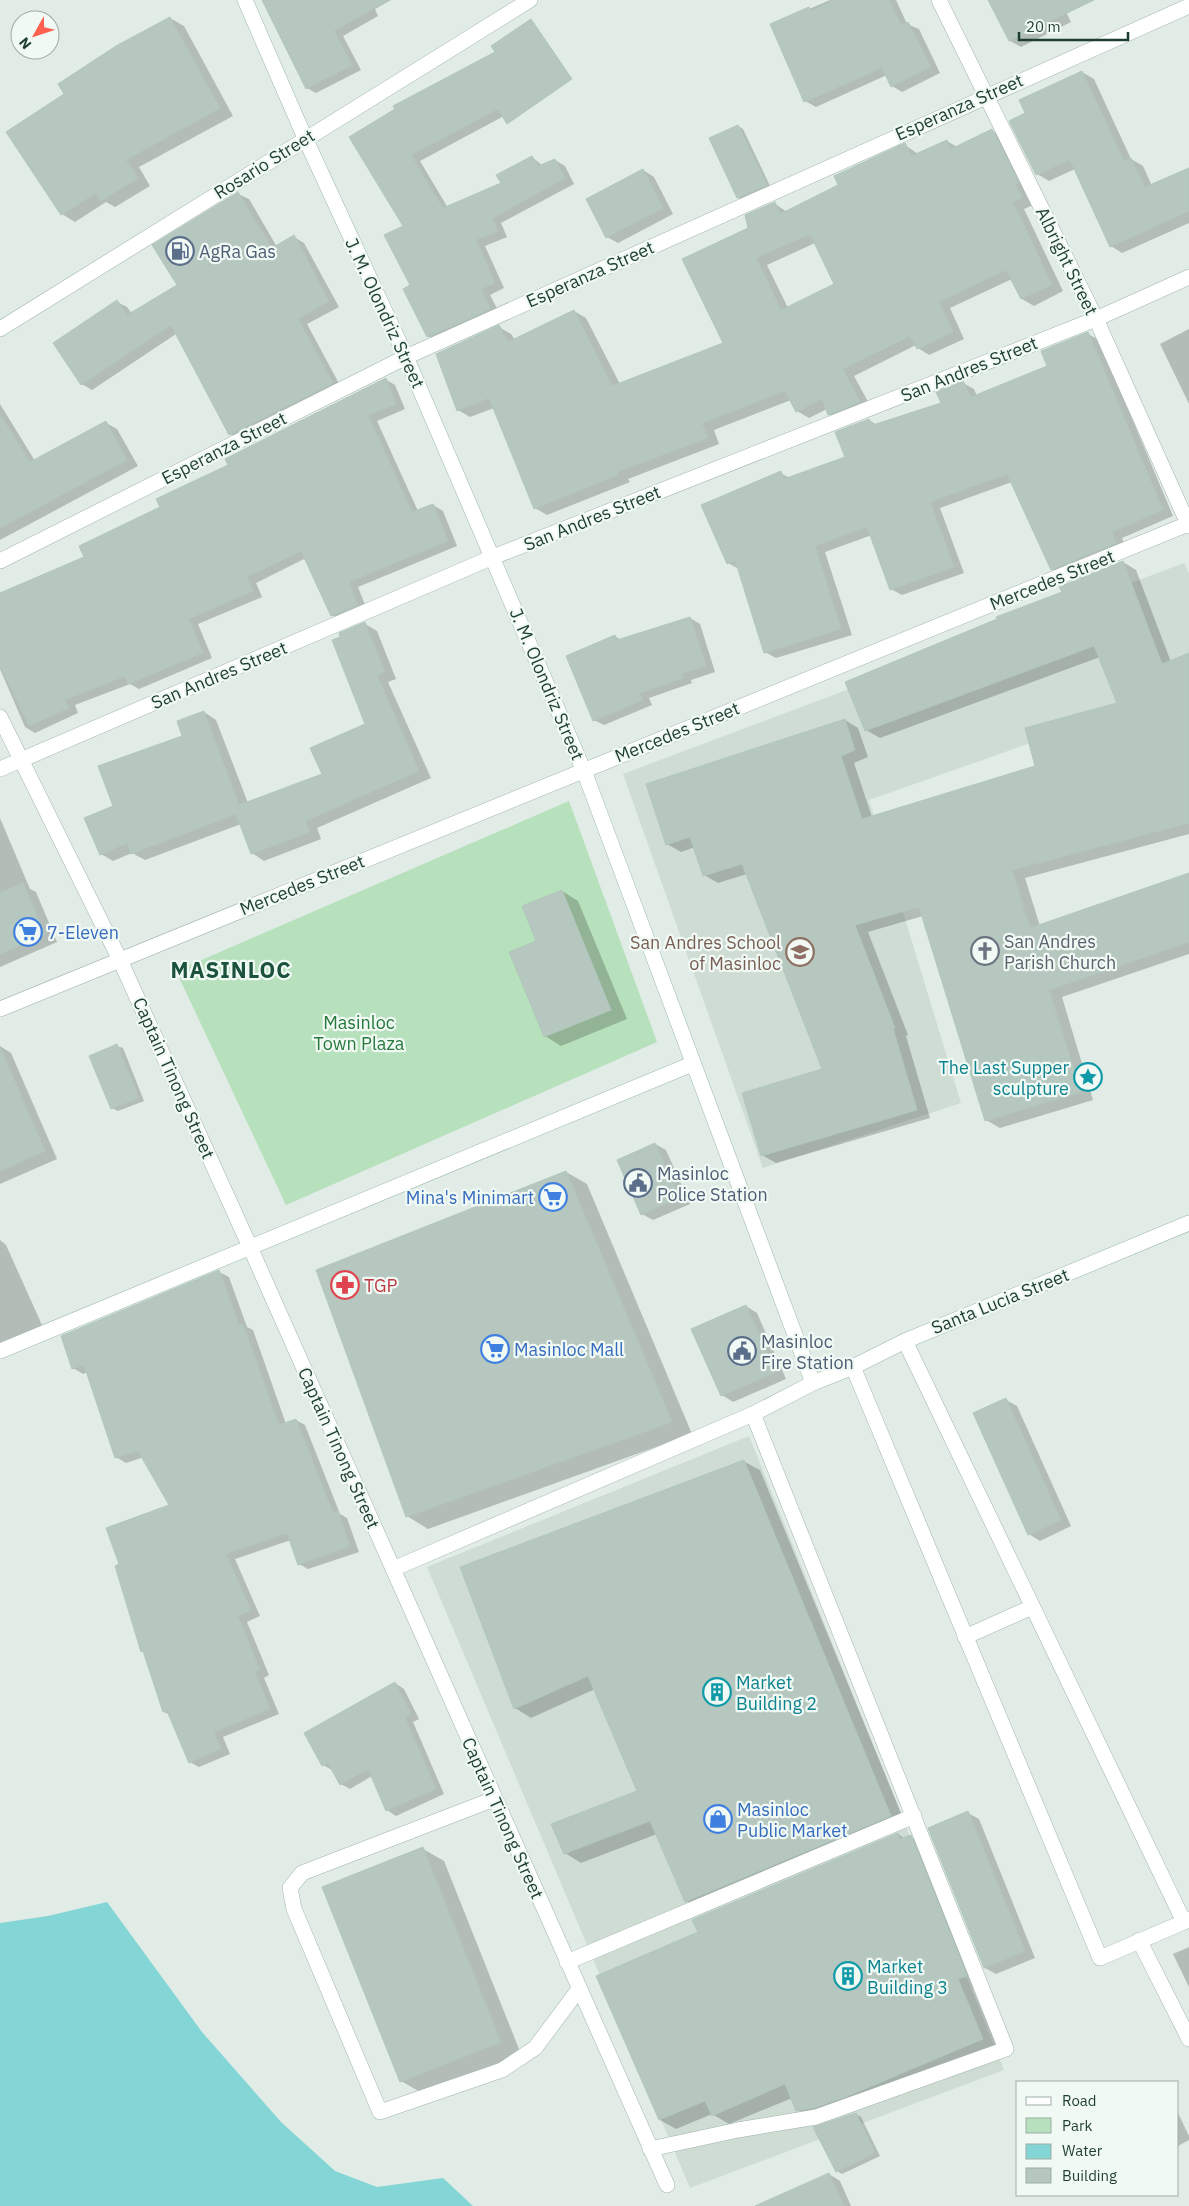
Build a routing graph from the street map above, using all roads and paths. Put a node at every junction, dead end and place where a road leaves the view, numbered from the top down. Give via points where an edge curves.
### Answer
1 (245, 0) edge
2 (530, 0) edge
3 (939, 0) edge
4 (1189, 6) edge
5 (985, 96) junction
6 (305, 138) junction
7 (1189, 277) edge
8 (1096, 319) junction
9 (0, 329) edge
10 (406, 356) junction
11 (1189, 525) edge
12 (493, 557) junction
13 (0, 561) edge
14 (0, 717) edge
15 (22, 760) junction
16 (0, 769) edge
17 (584, 771) junction
18 (120, 960) junction
19 (0, 1010) edge
20 (692, 1064) junction
21 (1189, 1223) edge
22 (250, 1247) junction
23 (905, 1340) junction
24 (0, 1351) edge
25 (853, 1368) junction
26 (813, 1383) junction
27 (753, 1414) junction
28 (393, 1569) junction
29 (1032, 1607) junction
30 (966, 1637) junction
31 (494, 1799) junction
32 (914, 1816) junction
33 (1186, 1920) edge
34 (1139, 1940) junction
35 (567, 1962) junction
36 (579, 1989) junction
37 (1189, 2039) edge
38 (650, 2149) junction
39 (667, 2185) dead end

1 - 6 street, J. M. Olondriz Street
2 - 6 street, Rosario Street
3 - 5 street, Albright Street
4 - 5 street, Esperanza Street
5 - 8 street, Albright Street
5 - 10 street, Esperanza Street
6 - 9 street, Rosario Street
6 - 10 street, J. M. Olondriz Street
7 - 8 street, San Andres Street
8 - 11 street, Albright Street
8 - 12 street, San Andres Street
10 - 12 street, J. M. Olondriz Street
10 - 13 street, Esperanza Street
11 - 17 street, Mercedes Street
12 - 15 street, San Andres Street
12 - 17 street, J. M. Olondriz Street
14 - 15 street, Captain Tinong Street
15 - 16 street, San Andres Street
15 - 18 street, Captain Tinong Street
17 - 18 street, Mercedes Street
17 - 20 street, J. M. Olondriz Street
18 - 19 street, Mercedes Street
18 - 22 street, Captain Tinong Street
20 - 22 street
20 - 26 street, J. M. Olondriz Street
21 - 23 street, Santa Lucia Street
22 - 24 street
22 - 28 street, Captain Tinong Street
23 - 25 street, Santa Lucia Street
23 - 29 street
25 - 26 street, Santa Lucia Street
25 - 30 street
26 - 27 street, Santa Lucia Street
27 - 28 street, Santa Lucia Street
27 - 32 street
28 - 31 street, Captain Tinong Street
29 - 30 street
29 - 33 street
30 - 34 street via 1100,1958
31 - 35 street, Captain Tinong Street
31 - 36 street via 302,1873 290,1888 294,1909 380,2112 502,2070 535,2048
32 - 35 street
32 - 38 street via 1006,2049 816,2117
33 - 34 street
34 - 37 street
35 - 36 street, Captain Tinong Street
36 - 38 street, Captain Tinong Street
38 - 39 street, Captain Tinong Street

